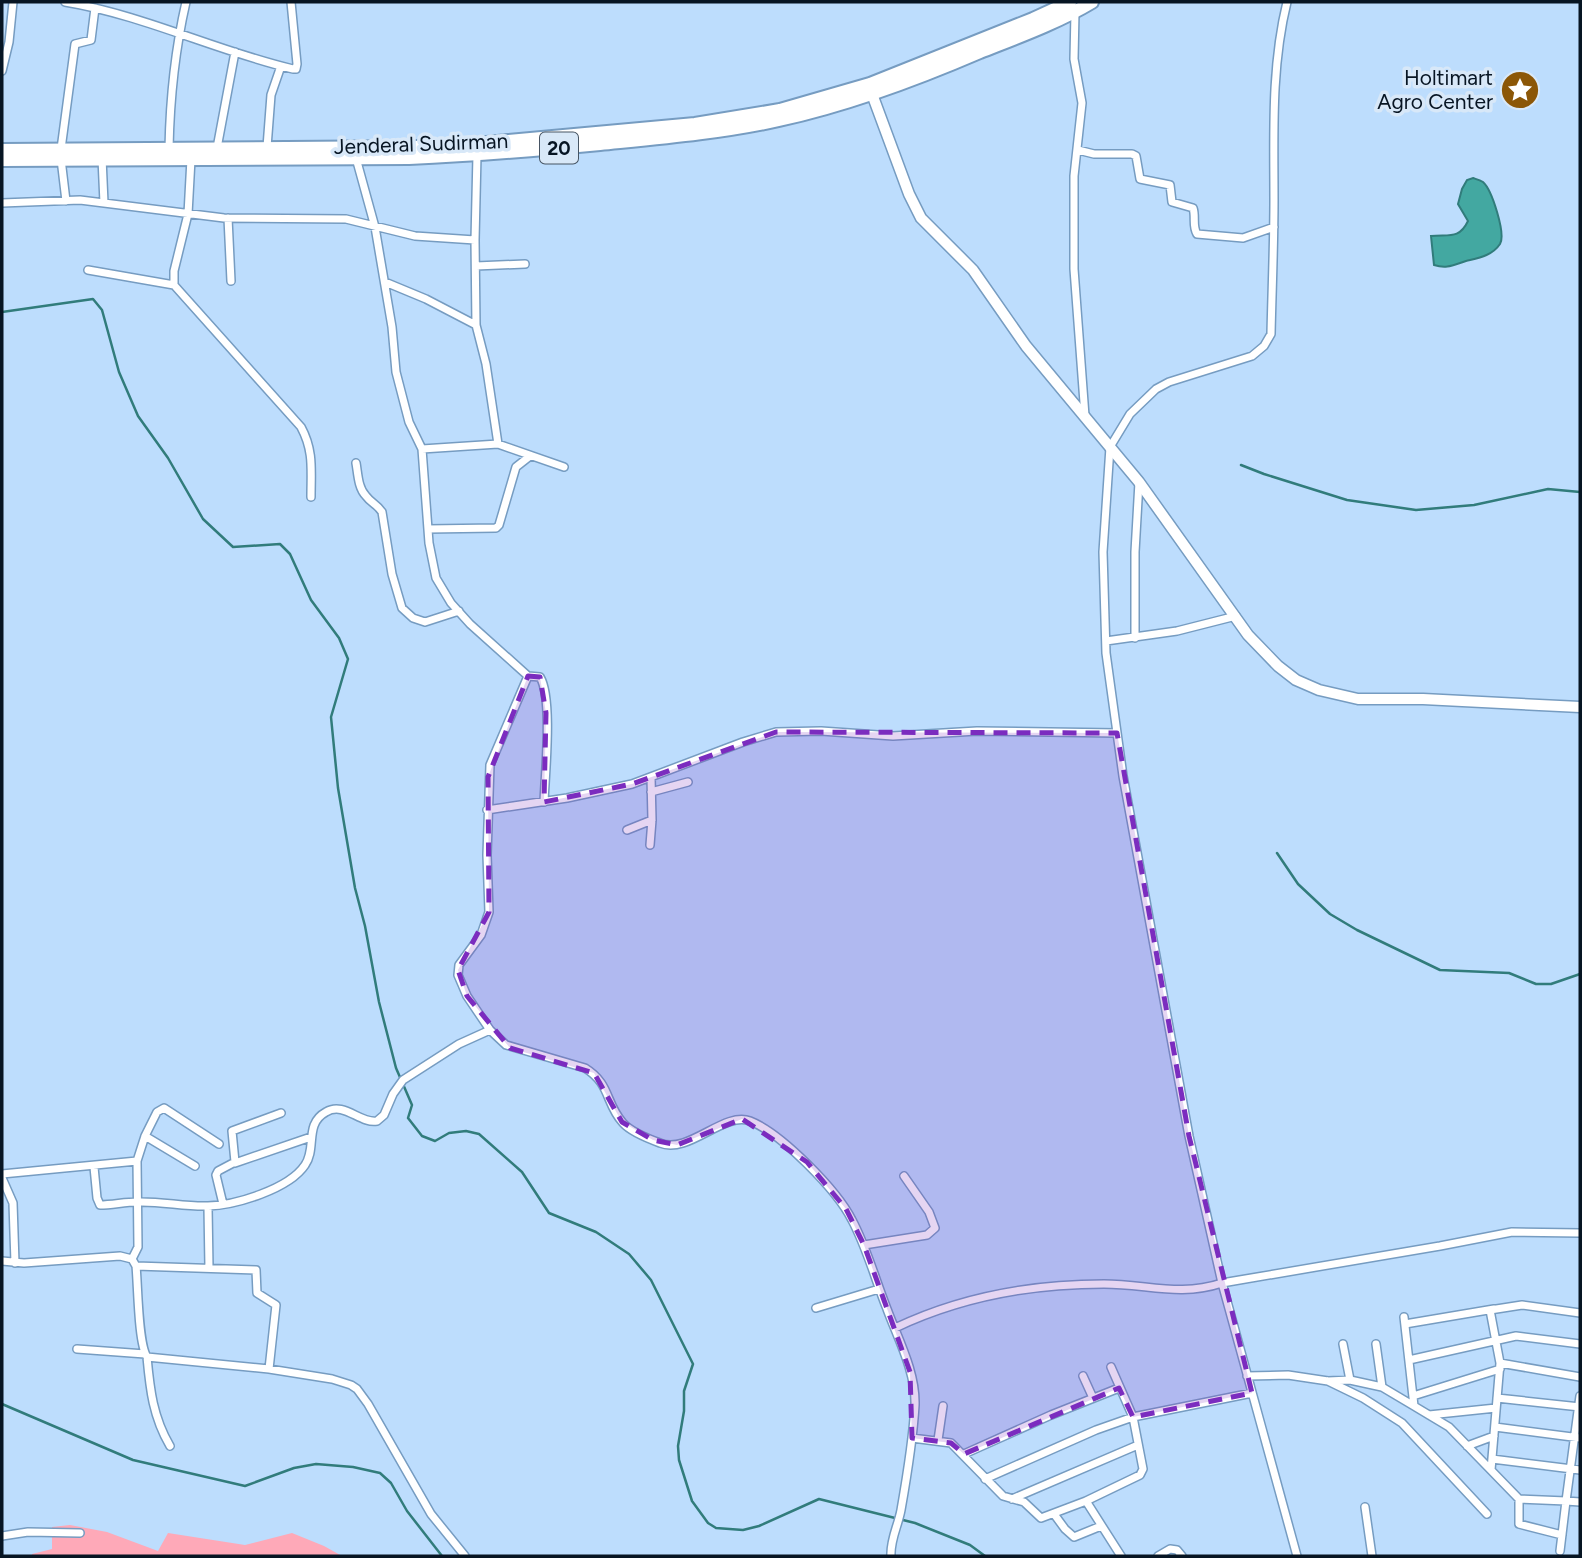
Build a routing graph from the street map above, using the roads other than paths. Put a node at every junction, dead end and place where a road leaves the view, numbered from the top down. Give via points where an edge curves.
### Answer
1 (13, 2) edge
2 (65, 2) edge
3 (186, 2) edge
4 (291, 2) edge
5 (1091, 2) edge
6 (1287, 2) edge
7 (92, 6) edge
8 (1072, 7) edge
9 (2, 17) edge
10 (12, 17) junction
11 (178, 33) junction
12 (235, 52) junction
13 (281, 66) junction
14 (2, 71) edge
15 (872, 94) junction
16 (169, 148) junction
17 (217, 148) junction
18 (267, 148) junction
19 (2, 150) edge
20 (1077, 150) junction
21 (61, 154) junction
22 (477, 155) junction
23 (102, 158) junction
24 (191, 158) junction
25 (356, 158) junction
26 (2, 160) edge
27 (66, 201) junction
28 (2, 203) edge
29 (104, 203) junction
30 (188, 214) junction
31 (228, 218) junction
32 (374, 227) junction
33 (1274, 227) junction
34 (475, 240) junction
35 (525, 264) dead end
36 (476, 267) junction
37 (88, 270) dead end
38 (231, 281) dead end
39 (385, 282) junction
40 (174, 285) junction
41 (476, 325) junction
42 (1085, 416) junction
43 (498, 444) junction
44 (1110, 447) junction
45 (422, 449) junction
46 (530, 456) junction
47 (356, 463) dead end
48 (564, 467) dead end
49 (1139, 482) junction
50 (311, 497) dead end
51 (428, 529) junction
52 (459, 611) junction
53 (1236, 616) junction
54 (1135, 638) junction
55 (1106, 641) junction
56 (528, 676) junction
57 (1580, 707) edge
58 (1117, 733) junction
59 (651, 778) junction
60 (688, 782) dead end
61 (652, 792) junction
62 (544, 802) junction
63 (487, 810) junction
64 (652, 820) junction
65 (627, 830) dead end
66 (650, 845) dead end
67 (490, 1030) junction
68 (281, 1113) dead end
69 (145, 1136) junction
70 (311, 1137) junction
71 (219, 1144) dead end
72 (137, 1161) junction
73 (235, 1163) junction
74 (195, 1166) dead end
75 (94, 1167) junction
76 (2, 1176) edge
77 (904, 1176) dead end
78 (138, 1202) junction
79 (223, 1204) junction
80 (208, 1206) junction
81 (1580, 1233) edge
82 (864, 1245) junction
83 (2, 1261) edge
84 (15, 1263) junction
85 (134, 1263) junction
86 (209, 1268) junction
87 (1222, 1283) junction
88 (880, 1289) junction
89 (1510, 1307) dead end
90 (816, 1308) dead end
91 (1490, 1310) junction
92 (1580, 1313) edge
93 (895, 1328) junction
94 (1496, 1342) junction
95 (1343, 1344) dead end
96 (1376, 1344) dead end
97 (1580, 1344) edge
98 (77, 1349) dead end
99 (146, 1355) junction
100 (1409, 1360) junction
101 (1500, 1366) junction
102 (1111, 1367) dead end
103 (269, 1369) junction
104 (1083, 1376) dead end
105 (1247, 1376) junction
106 (1580, 1377) edge
107 (1328, 1381) junction
108 (1350, 1381) junction
109 (1382, 1387) junction
110 (1119, 1388) junction
111 (1252, 1393) junction
112 (1580, 1395) edge
113 (1413, 1396) junction
114 (1093, 1398) junction
115 (1497, 1398) junction
116 (943, 1406) dead end
117 (1414, 1406) junction
118 (1579, 1407) edge
119 (1496, 1408) junction
120 (1429, 1415) junction
121 (1133, 1417) junction
122 (1494, 1427) junction
123 (1494, 1436) junction
124 (1578, 1437) edge
125 (912, 1438) junction
126 (938, 1440) junction
127 (1138, 1445) junction
128 (170, 1446) dead end
129 (1467, 1446) junction
130 (964, 1454) junction
131 (1492, 1459) junction
132 (1571, 1469) junction
133 (1491, 1470) junction
134 (1580, 1470) edge
135 (985, 1479) junction
136 (1011, 1499) junction
137 (1519, 1499) junction
138 (1086, 1501) junction
139 (1566, 1501) junction
140 (1580, 1502) edge
141 (1365, 1507) dead end
142 (1055, 1514) junction
143 (1487, 1514) dead end
144 (1101, 1526) junction
145 (80, 1532) dead end
146 (1562, 1535) junction
147 (2, 1536) edge
148 (1560, 1551) dead end
149 (1117, 1555) edge
150 (465, 1556) edge
151 (891, 1556) edge
152 (1158, 1556) edge
153 (1182, 1556) edge
154 (1297, 1556) edge
155 (1372, 1556) edge

1 - 10 street
2 - 7 street
3 - 11 street
4 - 13 street via 297,64 294,69
5 - 8 highway, 20
6 - 33 street via 1273,96
7 - 11 street
7 - 21 street via 91,40 75,44
8 - 15 highway, 20 via 941,69
8 - 18 highway, Jenderal Sudirman / 20 via 870,84 754,114 695,124 476,144
8 - 20 street via 1082,103
9 - 10 street
10 - 14 street
11 - 12 street
11 - 16 street
12 - 13 street
12 - 17 street
13 - 18 street via 271,95
15 - 22 highway, 20 via 744,127
15 - 42 street via 921,218 973,270 1026,346
16 - 17 highway, Jenderal Sudirman / 20
16 - 21 highway, Jenderal Sudirman / 20
17 - 18 highway, Jenderal Sudirman / 20
19 - 21 highway, Jenderal Sudirman / 20
20 - 33 street via 1132,153 1140,178 1170,185 1172,202 1193,208 1197,233 1242,238
20 - 42 street via 1074,270
21 - 23 highway, 20
21 - 26 highway, 20
21 - 27 street
22 - 25 highway, 20
22 - 34 street
23 - 24 highway, 20
23 - 29 street
24 - 25 highway, 20
24 - 30 street
25 - 32 street
27 - 28 street
27 - 29 street
29 - 30 street
30 - 31 street
30 - 40 street
31 - 32 street via 346,219
31 - 38 street
32 - 34 street via 415,236
32 - 39 street
33 - 44 street via 1271,334 1264,346 1247,359 1181,377 1156,389 1129,414
34 - 36 street
35 - 36 street
36 - 41 street
37 - 40 street
39 - 41 street
39 - 45 street via 396,372 409,422
40 - 50 street via 301,427 312,453
41 - 43 street
42 - 44 street
43 - 45 street
43 - 46 street
44 - 49 street
44 - 55 street via 1102,552
45 - 51 street
46 - 48 street
46 - 51 street via 516,467 496,528
47 - 52 street via 365,496 382,512 402,608 425,622
49 - 53 street
49 - 54 street
51 - 52 street via 436,579
52 - 56 street
53 - 54 street
53 - 57 street via 1278,666 1325,693 1358,699
54 - 55 street
55 - 58 street
56 - 62 street via 540,677 543,682
56 - 63 street via 490,765
58 - 59 street via 977,731 893,736 776,732
58 - 87 street via 1189,1136
59 - 61 street
59 - 62 street
60 - 61 street
61 - 64 street
62 - 63 street
63 - 67 street via 489,912 484,929 459,965 458,975
64 - 65 street
64 - 66 street
67 - 70 street via 459,1044 401,1082 377,1121 342,1109 331,1110 315,1123
67 - 82 street via 510,1048 594,1073 622,1122 661,1144 681,1144 740,1119 757,1124 807,1162 846,1209
68 - 73 street via 232,1131
69 - 71 street via 157,1112 164,1108
69 - 72 street
69 - 74 street
70 - 73 street
70 - 79 street via 307,1162 294,1176 263,1194
72 - 75 street
72 - 78 street
73 - 79 street via 216,1175
75 - 76 street
75 - 78 street via 100,1205
76 - 84 street via 13,1203
77 - 82 street via 935,1228 927,1235
78 - 80 street
78 - 85 street
79 - 80 street
80 - 86 street
81 - 87 street via 1512,1232
82 - 88 street
83 - 84 street
84 - 85 street via 120,1256
85 - 86 street
85 - 99 street
86 - 103 street via 256,1270 257,1293 276,1305
87 - 93 street via 1192,1291 1107,1284 1000,1292
87 - 105 street
88 - 90 street
88 - 93 street
89 - 91 street
91 - 92 street via 1522,1305
91 - 94 street
91 - 100 street via 1405,1320
93 - 125 street via 914,1391
94 - 97 street via 1516,1336
94 - 100 street
94 - 101 street
95 - 108 street
96 - 109 street
98 - 99 street
99 - 103 street
99 - 128 street via 150,1396
100 - 113 street
101 - 106 street
101 - 113 street
101 - 115 street
102 - 110 street
103 - 150 street via 332,1379 357,1389 431,1514
104 - 114 street
105 - 107 street via 1288,1375
105 - 111 street
107 - 108 street
107 - 143 street via 1402,1423
108 - 109 street
109 - 117 street
110 - 114 street
110 - 121 street
111 - 121 street
111 - 154 street
112 - 118 street
113 - 117 street
114 - 130 street
115 - 118 street
115 - 119 street
116 - 126 street
117 - 120 street
118 - 124 street
119 - 120 street
119 - 122 street
120 - 129 street
121 - 127 street
121 - 135 street
122 - 123 street
122 - 124 street
123 - 129 street
123 - 131 street
124 - 132 street
125 - 126 street
125 - 151 street
126 - 130 street via 951,1443
127 - 136 street
127 - 138 street via 1140,1475
129 - 133 street
130 - 135 street
131 - 132 street
131 - 133 street
132 - 134 street
132 - 139 street
133 - 137 street
135 - 136 street
136 - 142 street via 1024,1502 1041,1518
137 - 139 street
137 - 146 street via 1519,1524
138 - 142 street
138 - 144 street
139 - 140 street
139 - 146 street
141 - 155 street
142 - 144 street via 1074,1537
144 - 149 street
145 - 147 street
146 - 148 street
152 - 153 street via 1173,1549

